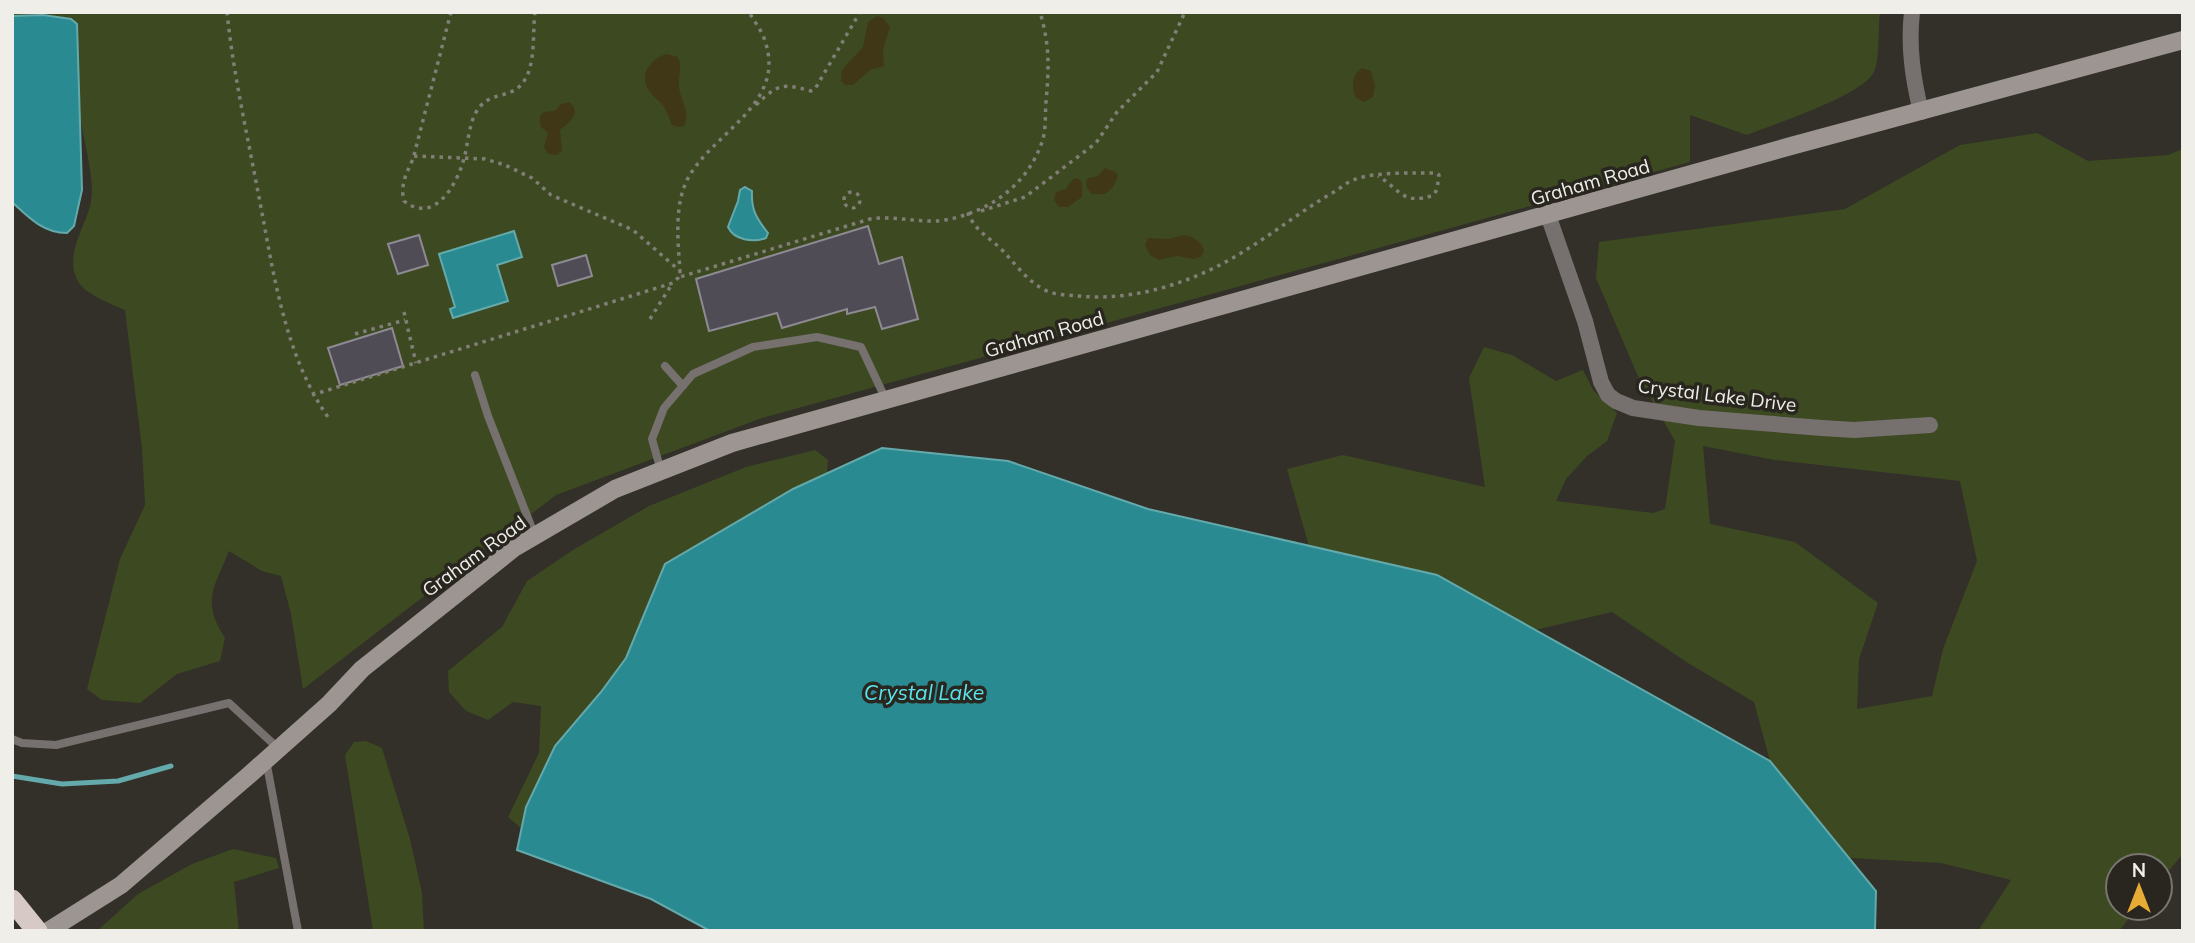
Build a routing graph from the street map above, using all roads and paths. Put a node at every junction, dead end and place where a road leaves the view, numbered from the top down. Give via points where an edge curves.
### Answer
1 (228, 12) edge
2 (451, 12) edge
3 (535, 12) edge
4 (749, 12) edge
5 (860, 12) edge
6 (1040, 12) edge
7 (1185, 12) edge
8 (1912, 12) edge
9 (2183, 40) edge
10 (754, 106) junction
11 (1921, 112) junction
12 (414, 156) junction
13 (464, 158) junction
14 (1378, 176) junction
15 (847, 207) joint
16 (968, 214) junction
17 (1548, 215) junction
18 (680, 271) junction
19 (673, 283) junction
20 (404, 312) dead end
21 (650, 319) dead end
22 (405, 320) junction
23 (355, 334) dead end
24 (416, 363) junction
25 (665, 366) dead end
26 (475, 374) dead end
27 (683, 386) junction
28 (312, 395) junction
29 (886, 400) junction
30 (330, 420) dead end
31 (1930, 425) dead end
32 (661, 471) junction
33 (535, 536) junction
34 (12, 739) edge
35 (272, 754) junction
36 (12, 900) edge
37 (37, 931) edge
38 (48, 931) edge
39 (298, 931) edge

1 - 28 path via 280,303
2 - 12 path
3 - 13 path via 525,79 519,87 482,104 471,125
4 - 10 path via 765,40 767,54 765,82
5 - 10 path via 815,89 787,85
6 - 16 path via 1050,65 1043,138 1025,176 988,206
7 - 16 path via 1157,72 1117,112 1096,143 1025,197
8 - 11 street via 1913,79
9 - 11 main road, Graham Road
10 - 18 path via 689,177 679,216
11 - 17 main road, Graham Road
12 - 13 path
12 - 13 path via 402,191 404,201 418,210 439,202 455,181
13 - 18 path via 505,165 532,178 551,195 633,230
14 - 14 path via 1436,173 1439,181 1434,195 1410,200
14 - 16 path via 1348,183 1204,274 1116,297 1048,292 976,230
15 - 15 path via 845,195 858,194 859,205
16 - 18 path via 922,222 887,216 870,219 680,277
17 - 29 main road, Graham Road
17 - 31 street, Crystal Lake Drive via 1601,382 1616,401 1699,418 1822,428
18 - 19 path
19 - 21 path
19 - 24 path
20 - 22 path
22 - 23 path
22 - 24 path
24 - 28 path
25 - 27 lane
26 - 33 lane
27 - 29 lane via 693,374 753,347 817,337 861,346
27 - 32 lane via 664,408 652,439
28 - 30 path
29 - 32 main road, Graham Road via 732,443
32 - 33 main road, Graham Road via 615,489
33 - 35 main road, Graham Road via 503,556 362,669
34 - 35 lane via 56,745 229,703
35 - 38 main road, Graham Road via 121,885
35 - 39 lane
36 - 37 highway

